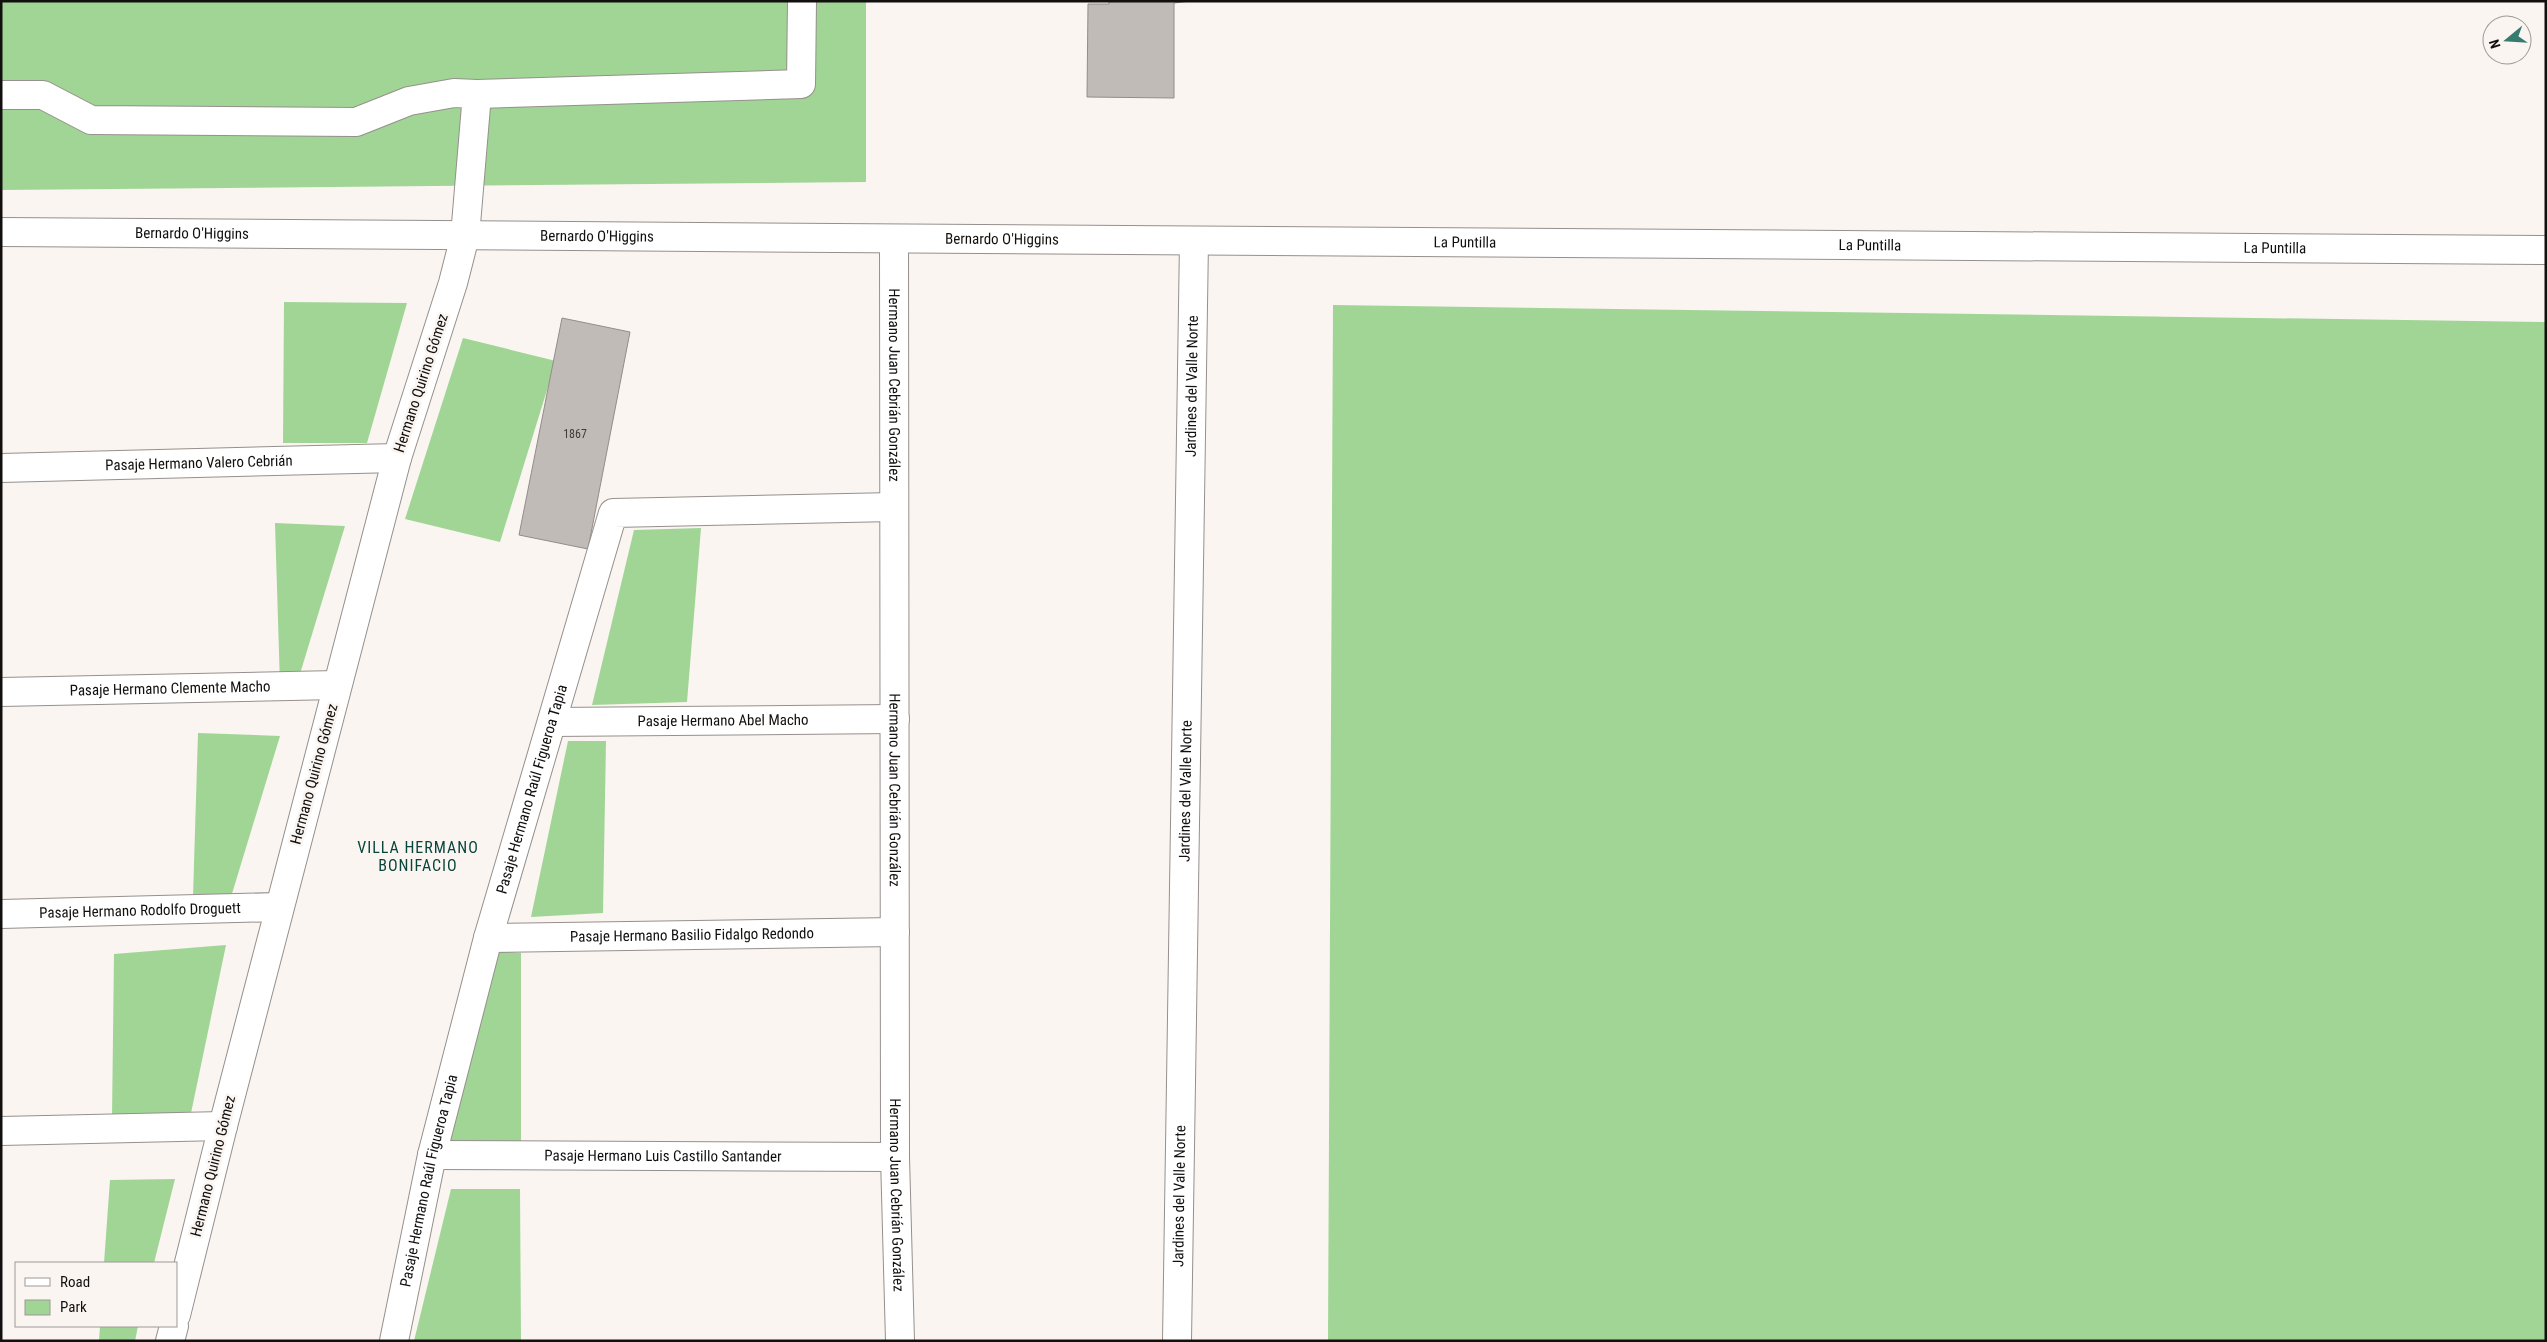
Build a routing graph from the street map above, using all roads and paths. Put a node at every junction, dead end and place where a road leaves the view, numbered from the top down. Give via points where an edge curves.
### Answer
1 (802, 1) edge
2 (477, 94) junction
3 (1, 95) edge
4 (1, 232) edge
5 (465, 236) junction
6 (894, 239) junction
7 (1194, 241) junction
8 (2546, 250) edge
9 (396, 458) junction
10 (1, 468) edge
11 (894, 507) junction
12 (337, 685) junction
13 (1, 692) edge
14 (895, 720) junction
15 (552, 722) junction
16 (279, 907) junction
17 (1, 914) edge
18 (895, 932) junction
19 (488, 938) junction
20 (223, 1126) junction
21 (1, 1131) edge
22 (432, 1155) junction
23 (896, 1157) junction
24 (178, 1307) edge
25 (174, 1327) edge
26 (170, 1341) edge
27 (394, 1341) edge
28 (900, 1341) edge
29 (1177, 1341) edge

1 - 2 street via 801,84
2 - 3 street via 454,93 409,101 356,122 91,120 43,95
2 - 5 street, Hermano Quirino Gómez
4 - 5 street, Bernardo O'Higgins
5 - 6 street, Bernardo O'Higgins
5 - 9 street, Hermano Quirino Gómez
6 - 7 street, Bernardo O'Higgins
6 - 11 street, Hermano Juan Cebrián González
7 - 8 street, La Puntilla
7 - 29 street, Jardines del Valle Norte
9 - 10 street, Pasaje Hermano Valero Cebrián
9 - 12 street, Hermano Quirino Gómez
11 - 14 street, Hermano Juan Cebrián González
11 - 15 street, Pasaje Hermano Raúl Figueroa Tapia via 613,513
12 - 13 street, Pasaje Hermano Clemente Macho
12 - 16 street, Hermano Quirino Gómez
14 - 15 street, Pasaje Hermano Abel Macho
14 - 18 street, Hermano Juan Cebrián González
15 - 19 street, Pasaje Hermano Raúl Figueroa Tapia
16 - 17 street, Pasaje Hermano Rodolfo Droguett
16 - 20 street, Hermano Quirino Gómez
18 - 19 street, Pasaje Hermano Basilio Fidalgo Redondo
18 - 23 street, Hermano Juan Cebrián González
19 - 22 street, Pasaje Hermano Raúl Figueroa Tapia
20 - 21 street
20 - 24 street, Hermano Quirino Gómez
22 - 23 street, Pasaje Hermano Luis Castillo Santander
22 - 27 street, Pasaje Hermano Raúl Figueroa Tapia
23 - 28 street, Hermano Juan Cebrián González
25 - 26 street

